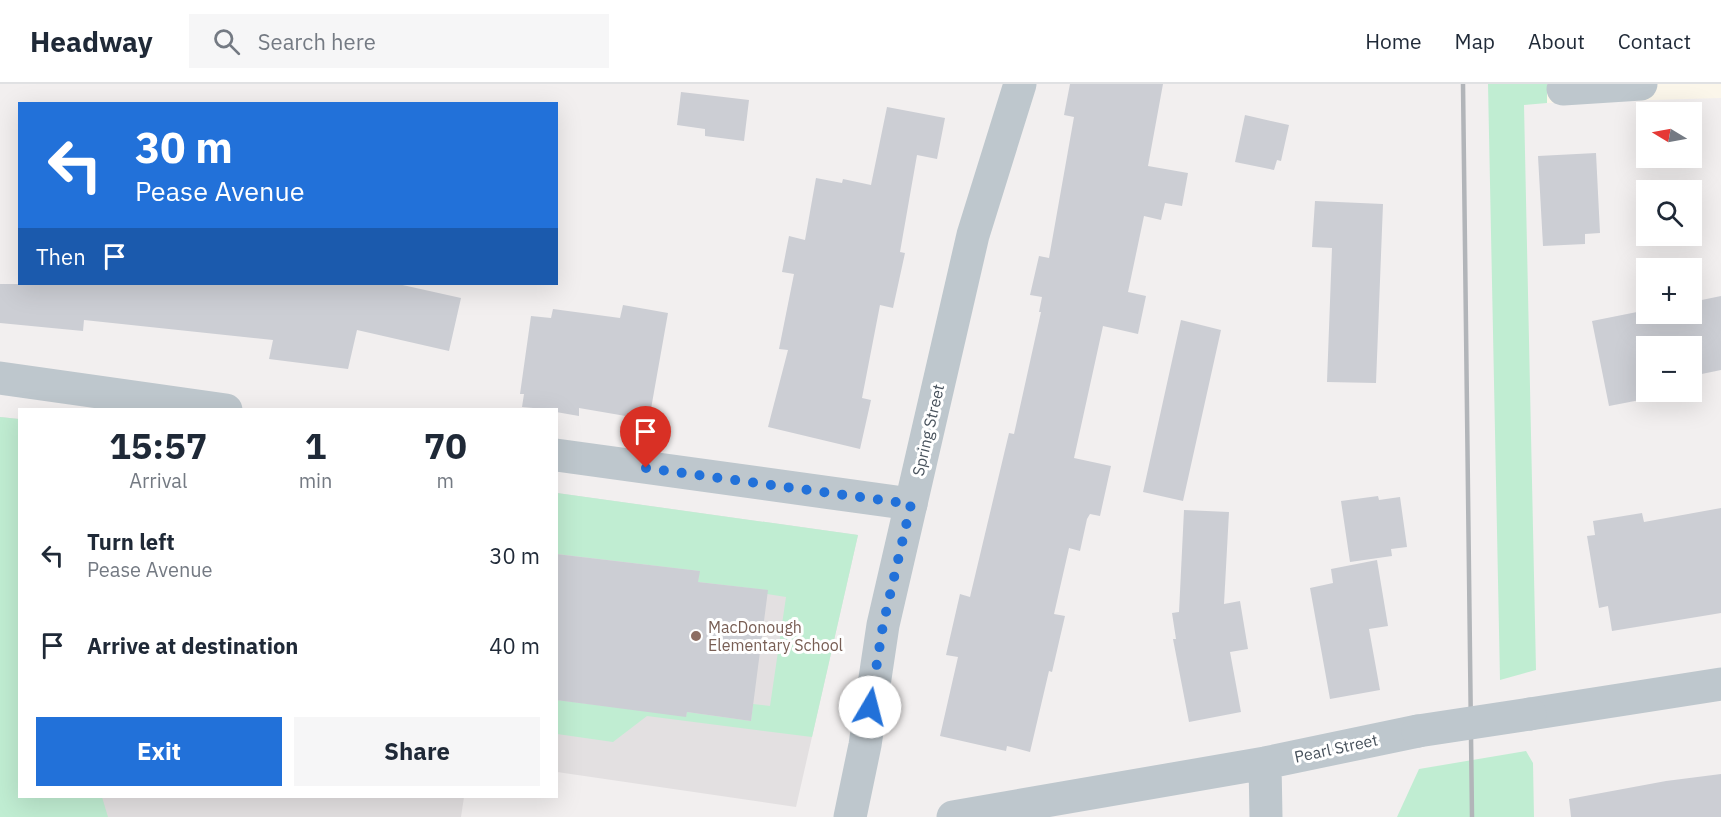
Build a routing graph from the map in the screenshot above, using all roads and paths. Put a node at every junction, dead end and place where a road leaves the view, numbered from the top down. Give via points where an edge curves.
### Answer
1 (1020, 84) edge
2 (1641, 84) edge
3 (1563, 89) dead end
4 (0, 378) edge
5 (212, 408) edge
6 (558, 455) edge
7 (911, 504) junction
8 (1721, 684) edge
9 (1265, 763) junction
10 (850, 817) edge
11 (952, 817) edge
12 (1266, 817) edge

1 - 7 street, Spring Street via 973,235
2 - 3 street
4 - 5 street
6 - 7 street
7 - 10 street, Spring Street via 883,625 866,745
8 - 9 street, Pearl Street, bridge via 1418,731
9 - 11 street, Pearl Street
9 - 12 street

